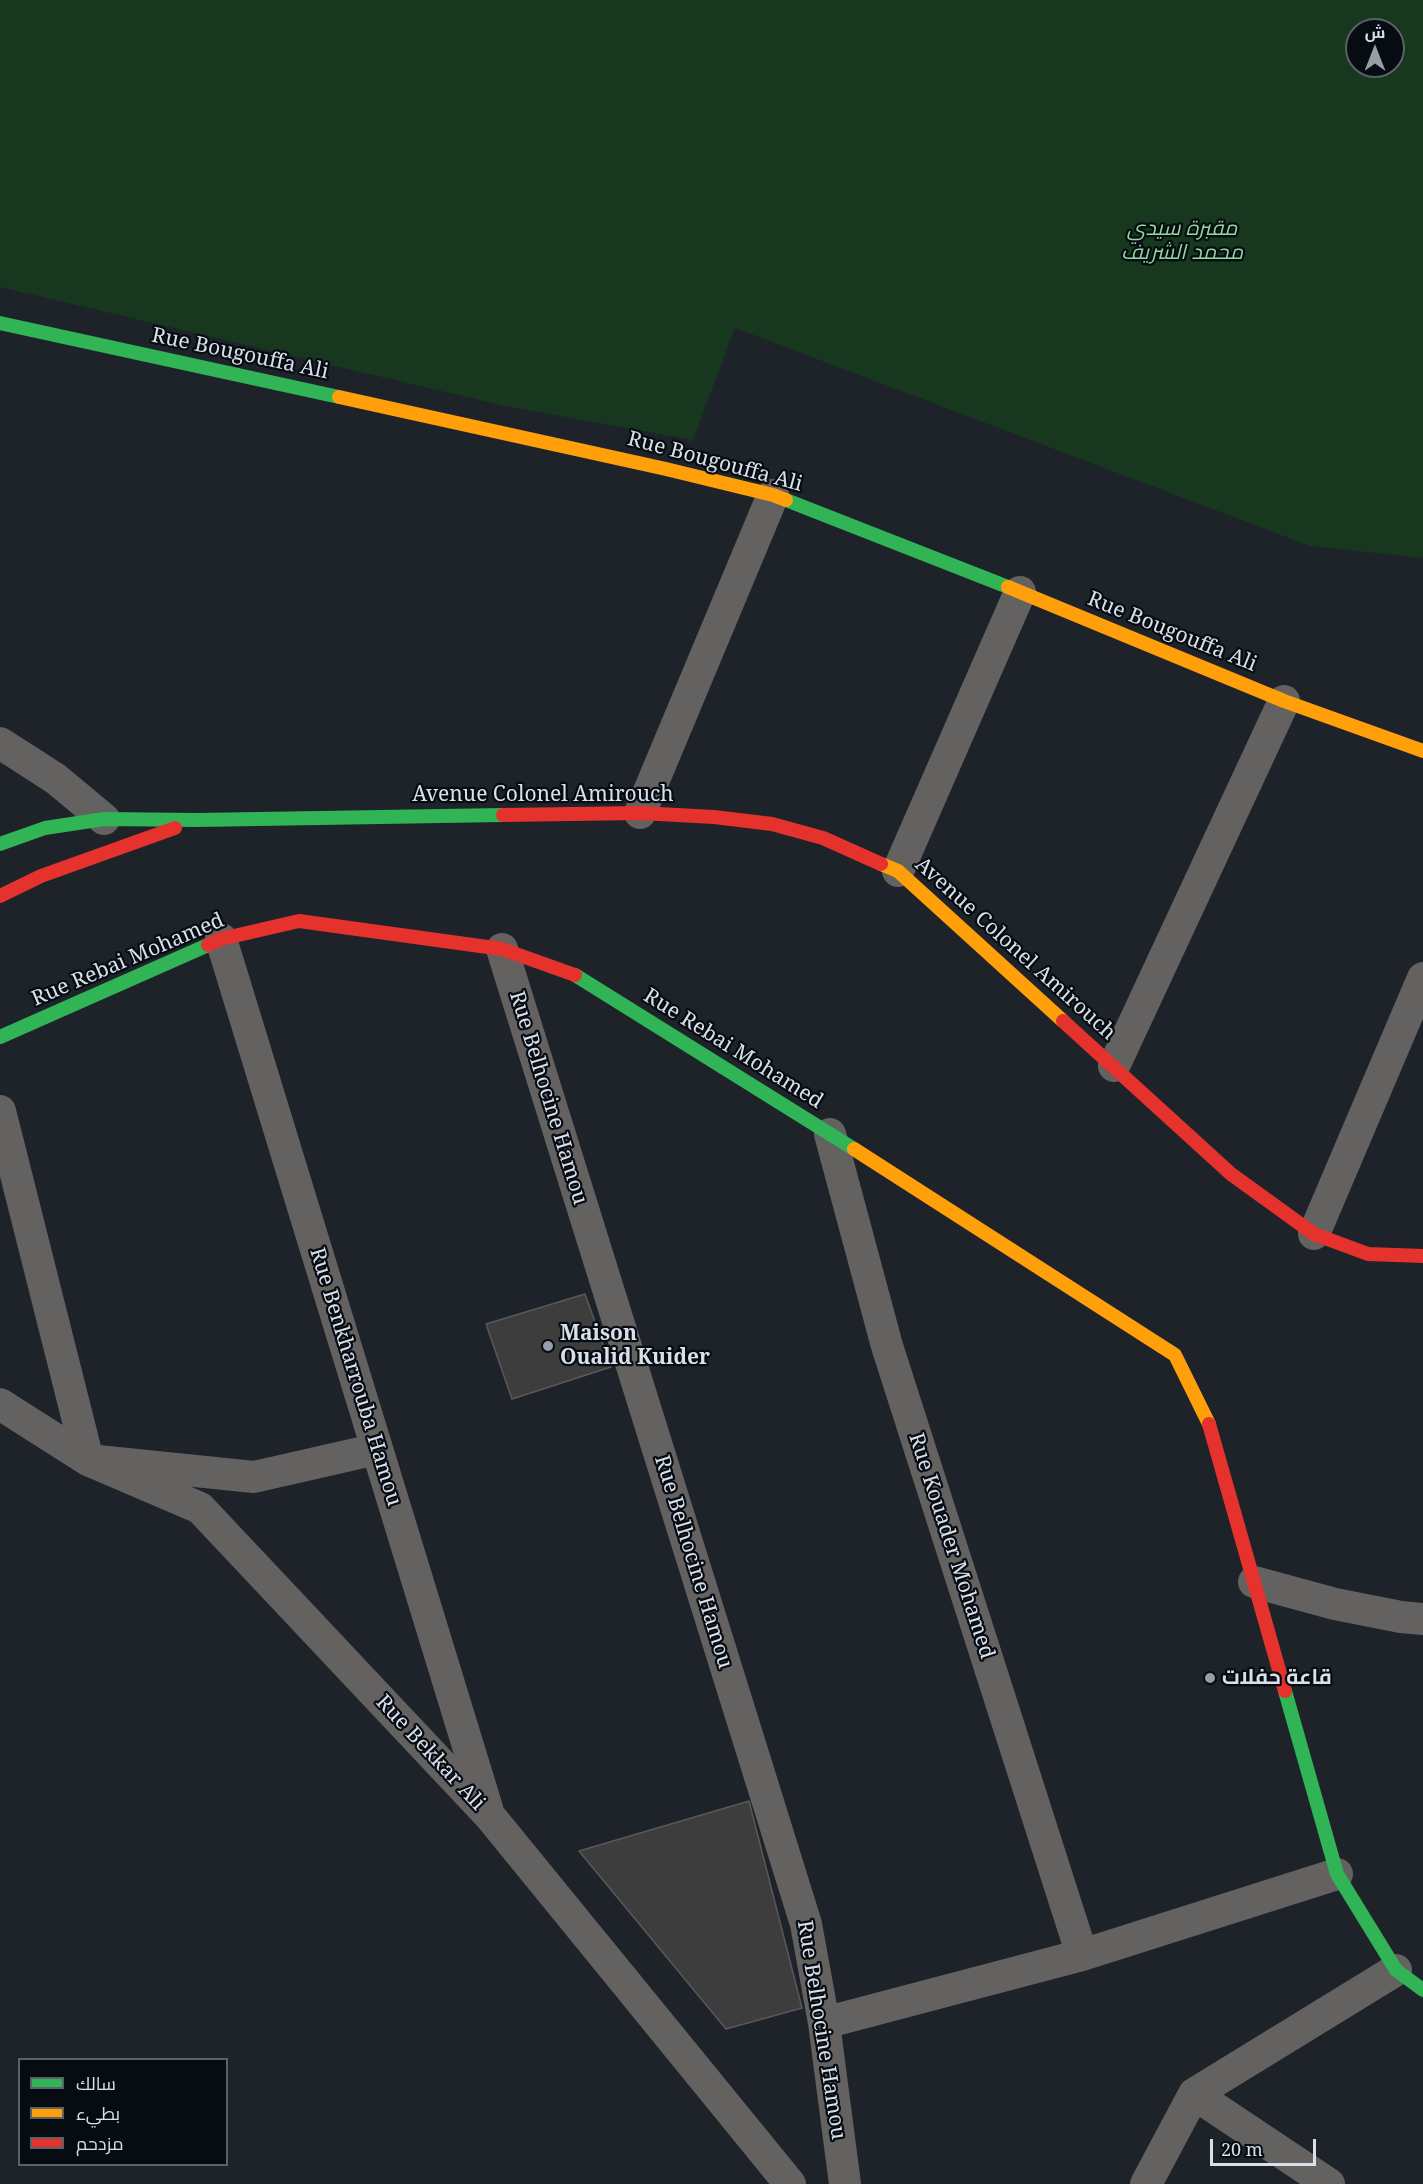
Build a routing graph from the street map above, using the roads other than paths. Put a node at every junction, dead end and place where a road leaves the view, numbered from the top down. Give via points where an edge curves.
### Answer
1 (0, 323) edge
2 (772, 495) junction
3 (1020, 592) junction
4 (1284, 701) junction
5 (0, 743) edge
6 (1423, 751) edge
7 (640, 813) junction
8 (104, 819) junction
9 (197, 820) junction
10 (0, 844) edge
11 (898, 871) junction
12 (0, 896) edge
13 (221, 939) junction
14 (502, 949) junction
15 (1423, 978) edge
16 (0, 1037) edge
17 (1114, 1066) junction
18 (0, 1111) edge
19 (830, 1134) junction
20 (1314, 1234) junction
21 (1423, 1256) edge
22 (0, 1404) edge
23 (376, 1449) junction
24 (88, 1460) junction
25 (1254, 1582) junction
26 (1423, 1619) edge
27 (489, 1815) junction
28 (1336, 1874) junction
29 (1082, 1955) junction
30 (1396, 1970) junction
31 (1423, 1989) edge
32 (824, 2023) junction
33 (1194, 2094) junction
34 (790, 2184) edge
35 (845, 2184) edge
36 (1146, 2184) edge
37 (1329, 2184) edge

1 - 2 street, Rue Bougouffa Ali
2 - 3 street, Rue Bougouffa Ali
2 - 7 street
3 - 4 street, Rue Bougouffa Ali
3 - 11 street
4 - 6 street, Rue Bougouffa Ali
4 - 17 street
5 - 8 street via 56,779
7 - 9 street, Avenue Colonel Amirouch
7 - 11 street, Avenue Colonel Amirouch via 772,824 823,838
8 - 9 street, Avenue Colonel Amirouch
8 - 10 street, Avenue Colonel Amirouch via 45,828
9 - 12 street, Avenue Colonel Amirouch via 41,876
11 - 17 street, Avenue Colonel Amirouch
13 - 14 street, Rue Rebai Mohamed via 299,921
13 - 16 street, Rue Rebai Mohamed
13 - 23 street, Rue Benkharrouba Hamou
14 - 19 street, Rue Rebai Mohamed via 572,973
14 - 32 street, Rue Belhocine Hamou via 806,1924
15 - 20 street
17 - 20 street, Avenue Colonel Amirouch via 1231,1174
18 - 24 street
19 - 25 street, Rue Rebai Mohamed via 1175,1355 1207,1419
19 - 29 street, Rue Kouader Mohamed via 887,1346
20 - 21 street, Avenue Colonel Amirouch via 1368,1254
22 - 24 street, Rue Bekkar Ali
23 - 24 street via 254,1477
23 - 27 street, Rue Benkharrouba Hamou
24 - 27 street, Rue Bekkar Ali via 200,1508
25 - 26 street via 1335,1604
25 - 28 street, Rue Rebai Mohamed
27 - 34 street, Rue Bekkar Ali
28 - 29 street
28 - 30 street, Rue Rebai Mohamed
29 - 32 street
30 - 31 street
30 - 33 street
32 - 35 street, Rue Belhocine Hamou
33 - 36 street
33 - 37 street

